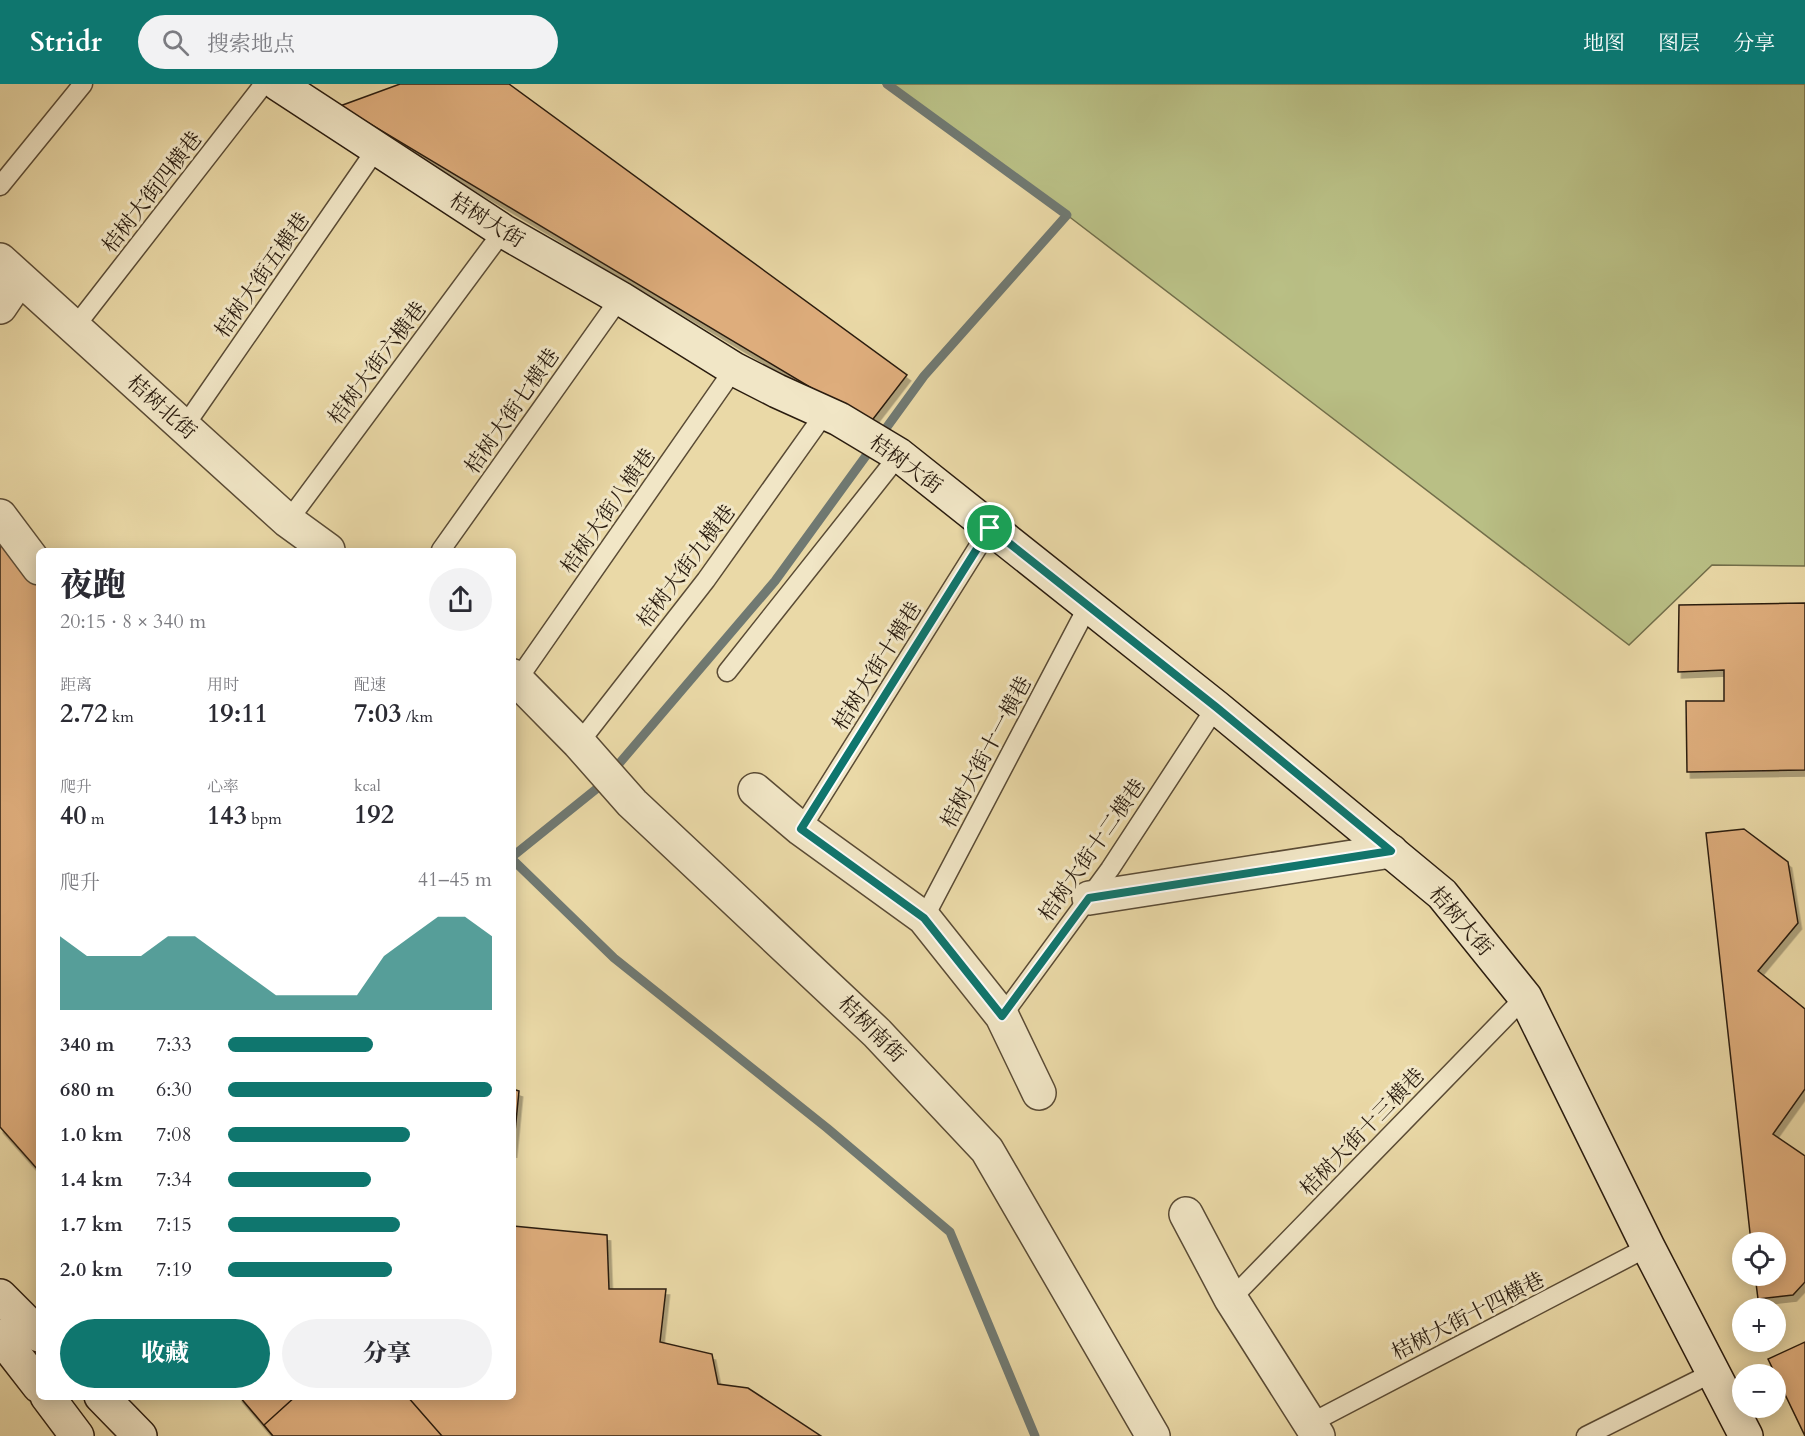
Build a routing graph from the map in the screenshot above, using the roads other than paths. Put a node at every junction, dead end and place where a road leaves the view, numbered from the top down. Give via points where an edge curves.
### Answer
1 (83, 84) edge
2 (264, 84) edge
3 (278, 84) edge
4 (377, 148) junction
5 (0, 186) edge
6 (503, 231) junction
7 (10, 270) edge
8 (620, 298) junction
9 (0, 307) edge
10 (74, 328) junction
11 (734, 369) junction
12 (832, 416) junction
13 (184, 426) junction
14 (898, 455) junction
15 (0, 516) edge
16 (288, 521) junction
17 (990, 528) junction
18 (325, 548) edge
19 (442, 548) edge
20 (36, 565) edge
21 (1088, 606) junction
22 (727, 672) dead end
23 (516, 679) edge
24 (516, 681) edge
25 (1216, 707) junction
26 (582, 747) junction
27 (755, 790) dead end
28 (801, 829) junction
29 (1391, 851) junction
30 (1089, 898) junction
31 (924, 918) junction
32 (1525, 997) junction
33 (1002, 1016) junction
34 (1039, 1093) dead end
35 (1186, 1214) dead end
36 (1648, 1247) junction
37 (0, 1296) edge
38 (1231, 1299) junction
39 (36, 1332) edge
40 (0, 1336) edge
41 (1714, 1372) junction
42 (36, 1382) edge
43 (50, 1400) edge
44 (105, 1400) edge
45 (1313, 1430) edge
46 (77, 1436) edge
47 (140, 1436) edge
48 (1153, 1436) edge
49 (1586, 1436) edge
50 (1746, 1436) edge

1 - 5 lane
2 - 10 lane, 桔树大街四横巷
3 - 4 street, 桔树大街
4 - 6 street, 桔树大街
4 - 13 lane, 桔树大街五横巷
6 - 8 street, 桔树大街
6 - 16 lane, 桔树大街六横巷
7 - 9 street
7 - 10 street, 桔树北街
8 - 11 street, 桔树大街
8 - 19 lane, 桔树大街七横巷
10 - 13 street, 桔树北街
11 - 12 street, 桔树大街
11 - 23 lane, 桔树大街八横巷
12 - 14 street, 桔树大街
12 - 26 lane, 桔树大街九横巷
13 - 16 street, 桔树北街
14 - 17 street, 桔树大街
14 - 22 lane
15 - 20 street
16 - 18 street, 桔树北街
17 - 21 street, 桔树大街
17 - 28 lane, 桔树大街十横巷
21 - 25 street, 桔树大街
21 - 31 lane, 桔树大街十一横巷
24 - 26 street, 桔树南街
25 - 29 street, 桔树大街
25 - 30 lane, 桔树大街十二横巷
26 - 48 street, 桔树南街 via 633,803 877,1033 987,1150
27 - 28 street
28 - 31 street
29 - 30 street
29 - 32 street, 桔树大街 via 1442,894
30 - 33 lane, 桔树大街十二横巷
31 - 33 street
32 - 36 street, 桔树大街
32 - 38 lane, 桔树大街十三横巷
33 - 34 street
35 - 38 street
36 - 41 street, 桔树大街
36 - 45 lane, 桔树大街十四横巷
37 - 39 street
38 - 45 street
40 - 42 street
41 - 49 lane
41 - 50 street, 桔树大街
43 - 46 street
44 - 47 street

